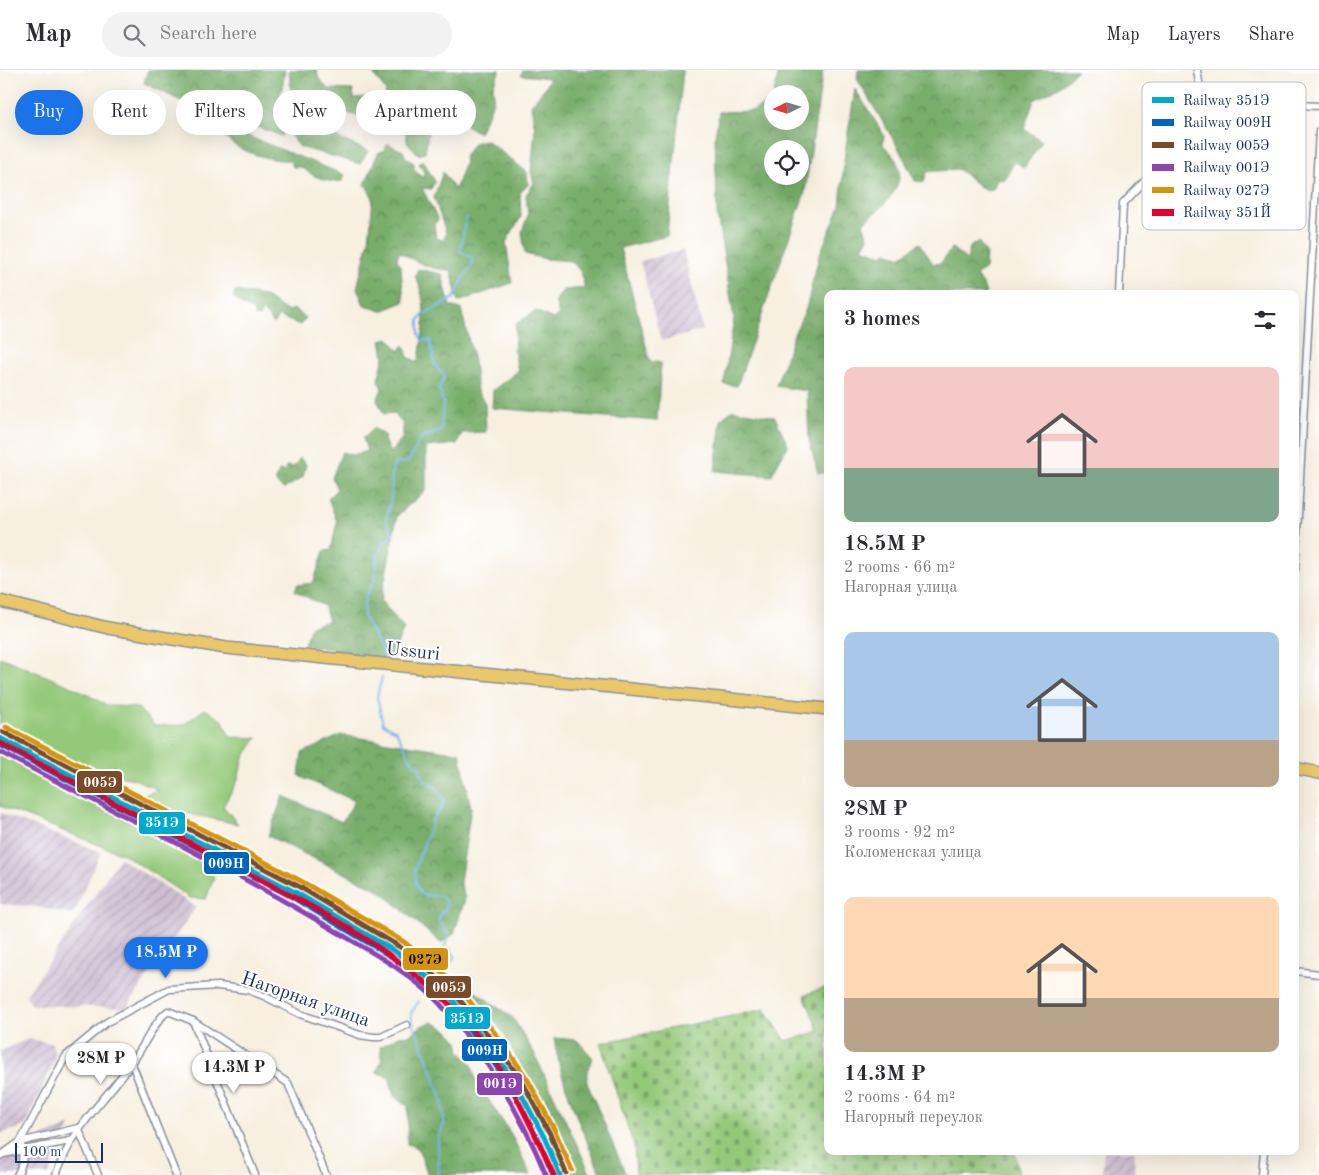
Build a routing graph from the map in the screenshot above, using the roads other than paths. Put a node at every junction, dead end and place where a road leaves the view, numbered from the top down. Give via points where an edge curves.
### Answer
1 (1306, 105) edge
2 (1319, 106) edge
3 (1319, 131) edge
4 (1142, 183) edge
5 (1119, 290) edge
6 (1299, 497) edge
7 (0, 601) edge
8 (824, 709) edge
9 (1299, 769) edge
10 (1319, 773) edge
11 (1299, 972) edge
12 (1319, 974) edge
13 (193, 1021) junction
14 (407, 1025) dead end
15 (132, 1064) junction
16 (78, 1128) junction
17 (70, 1141) junction
18 (20, 1142) junction
19 (23, 1152) junction
20 (1, 1155) edge
21 (1264, 1155) edge
22 (17, 1175) edge
23 (56, 1175) edge
24 (98, 1175) edge
25 (176, 1175) edge
26 (255, 1175) edge
27 (326, 1175) edge
28 (1262, 1175) edge

1 - 2 street
3 - 6 street
4 - 5 street via 1123,204
7 - 8 highway, Ussuri via 108,628 226,648
9 - 10 highway
11 - 12 street
13 - 15 street via 168,1011
13 - 26 street
13 - 27 street via 288,1083
14 - 18 street, Нагорная улица via 381,1037 366,1036 300,1014 248,990 218,986 169,989 107,1022 66,1056
15 - 16 street
15 - 25 street
16 - 17 street
16 - 18 street
16 - 24 street
17 - 19 street
17 - 23 street
18 - 19 street
18 - 20 street, Нагорная улица
19 - 20 street
19 - 22 street
21 - 28 street

